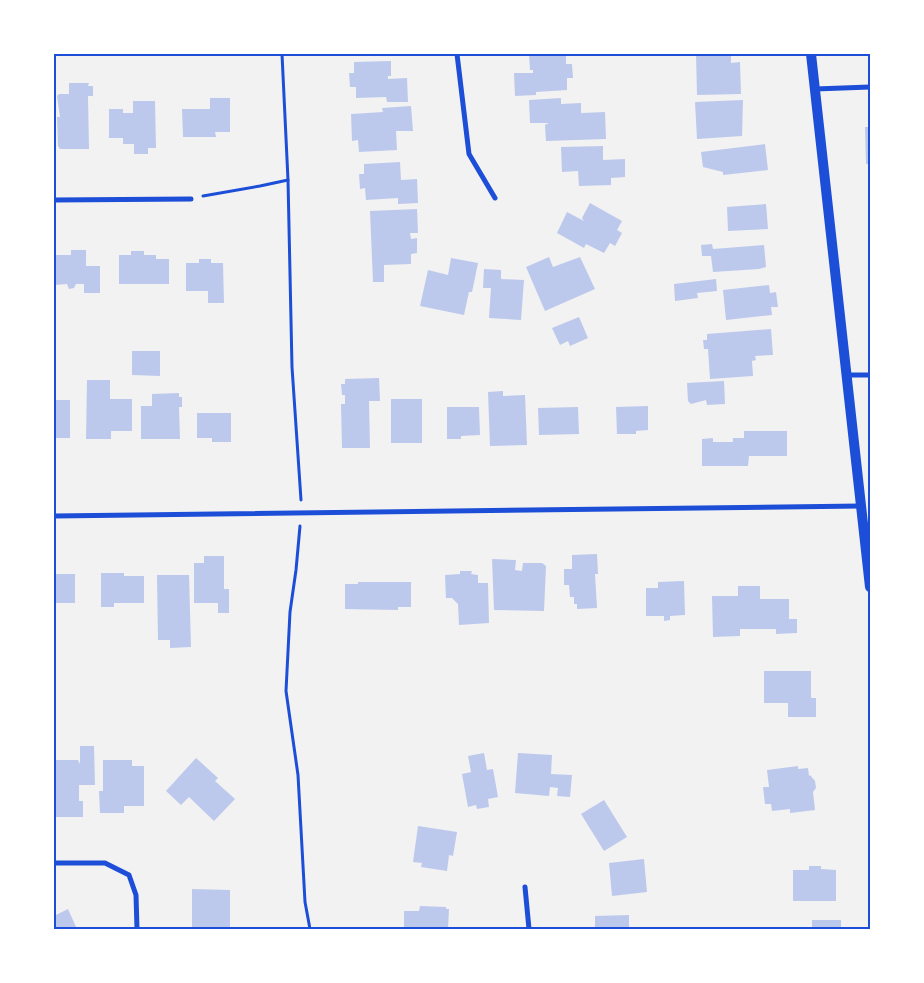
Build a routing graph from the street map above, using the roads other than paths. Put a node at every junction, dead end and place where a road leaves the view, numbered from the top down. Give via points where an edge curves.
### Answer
1 (457, 54) edge
2 (811, 54) edge
3 (870, 87) edge
4 (815, 89) junction
5 (190, 198) road end
6 (495, 198) dead end
7 (54, 200) edge
8 (846, 375) junction
9 (870, 375) edge
10 (861, 506) junction
11 (54, 516) edge
12 (870, 587) edge
13 (54, 863) edge
14 (525, 887) dead end
15 (137, 929) edge
16 (529, 929) edge

1 - 6 street via 469,154
2 - 4 main road
3 - 4 street
4 - 8 main road
5 - 7 street
8 - 9 street
8 - 10 main road
10 - 11 street
10 - 12 main road
13 - 15 street via 105,863 129,874 136,895
14 - 16 street

